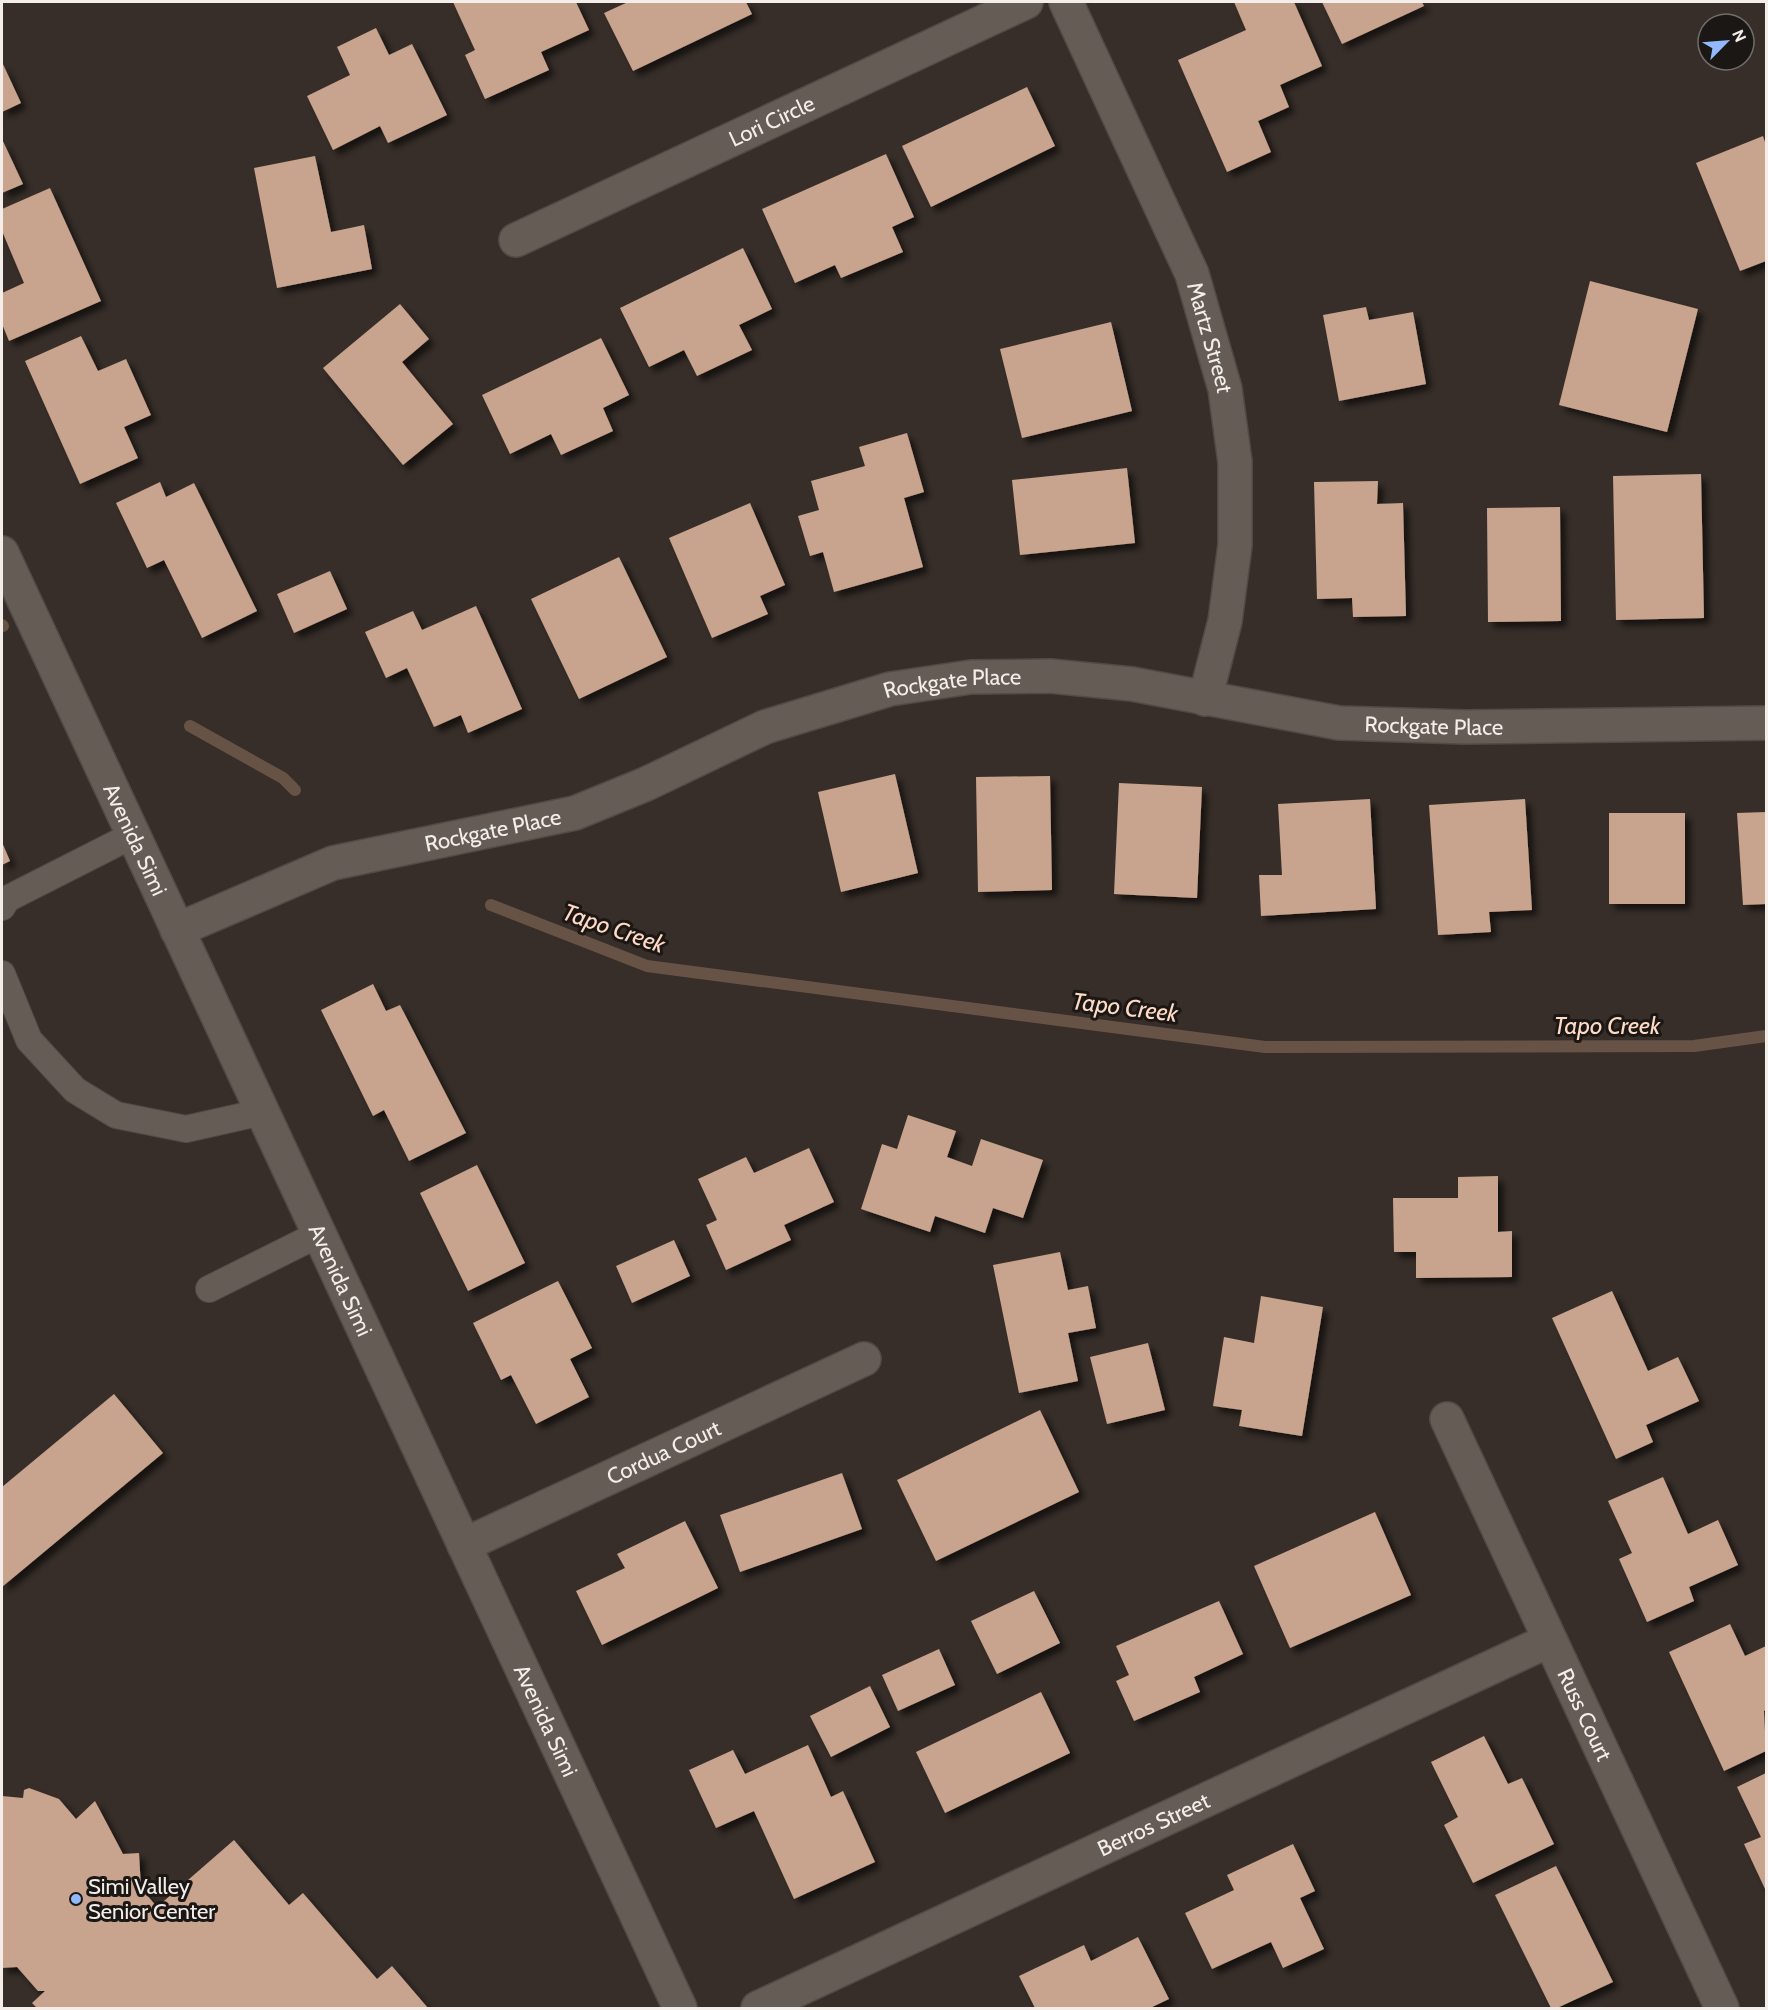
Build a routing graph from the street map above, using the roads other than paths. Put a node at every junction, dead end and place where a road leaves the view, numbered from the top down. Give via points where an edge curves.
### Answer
1 (1026, 2) edge
2 (1066, 2) edge
3 (516, 240) dead end
4 (2, 553) edge
5 (1205, 699) junction
6 (1767, 723) edge
7 (133, 835) junction
8 (2, 908) edge
9 (177, 930) junction
10 (2, 975) edge
11 (262, 1112) junction
12 (319, 1234) junction
13 (209, 1288) dead end
14 (864, 1359) dead end
15 (1448, 1419) dead end
16 (464, 1545) junction
17 (1550, 1640) junction
18 (680, 2008) edge
19 (758, 2008) edge
20 (1722, 2008) edge

1 - 3 street, Lori Circle
2 - 5 street, Martz Street via 1192,274 1225,389 1234,462 1235,545 1225,621
4 - 7 street, Avenida Simi
5 - 6 street, Rockgate Place via 1338,723 1465,727
5 - 9 street, Rockgate Place via 1132,684 1050,676 971,677 890,689 765,727 575,813 333,863
7 - 8 lane via 6,899
7 - 9 street, Avenida Simi
9 - 11 street, Avenida Simi
10 - 11 lane via 28,1040 75,1090 116,1115 186,1129
11 - 12 street, Avenida Simi
12 - 13 lane
12 - 16 street, Avenida Simi
14 - 16 street, Cordua Court
15 - 17 street, Russ Court
16 - 18 street, Avenida Simi
17 - 19 street, Berros Street
17 - 20 street, Russ Court

